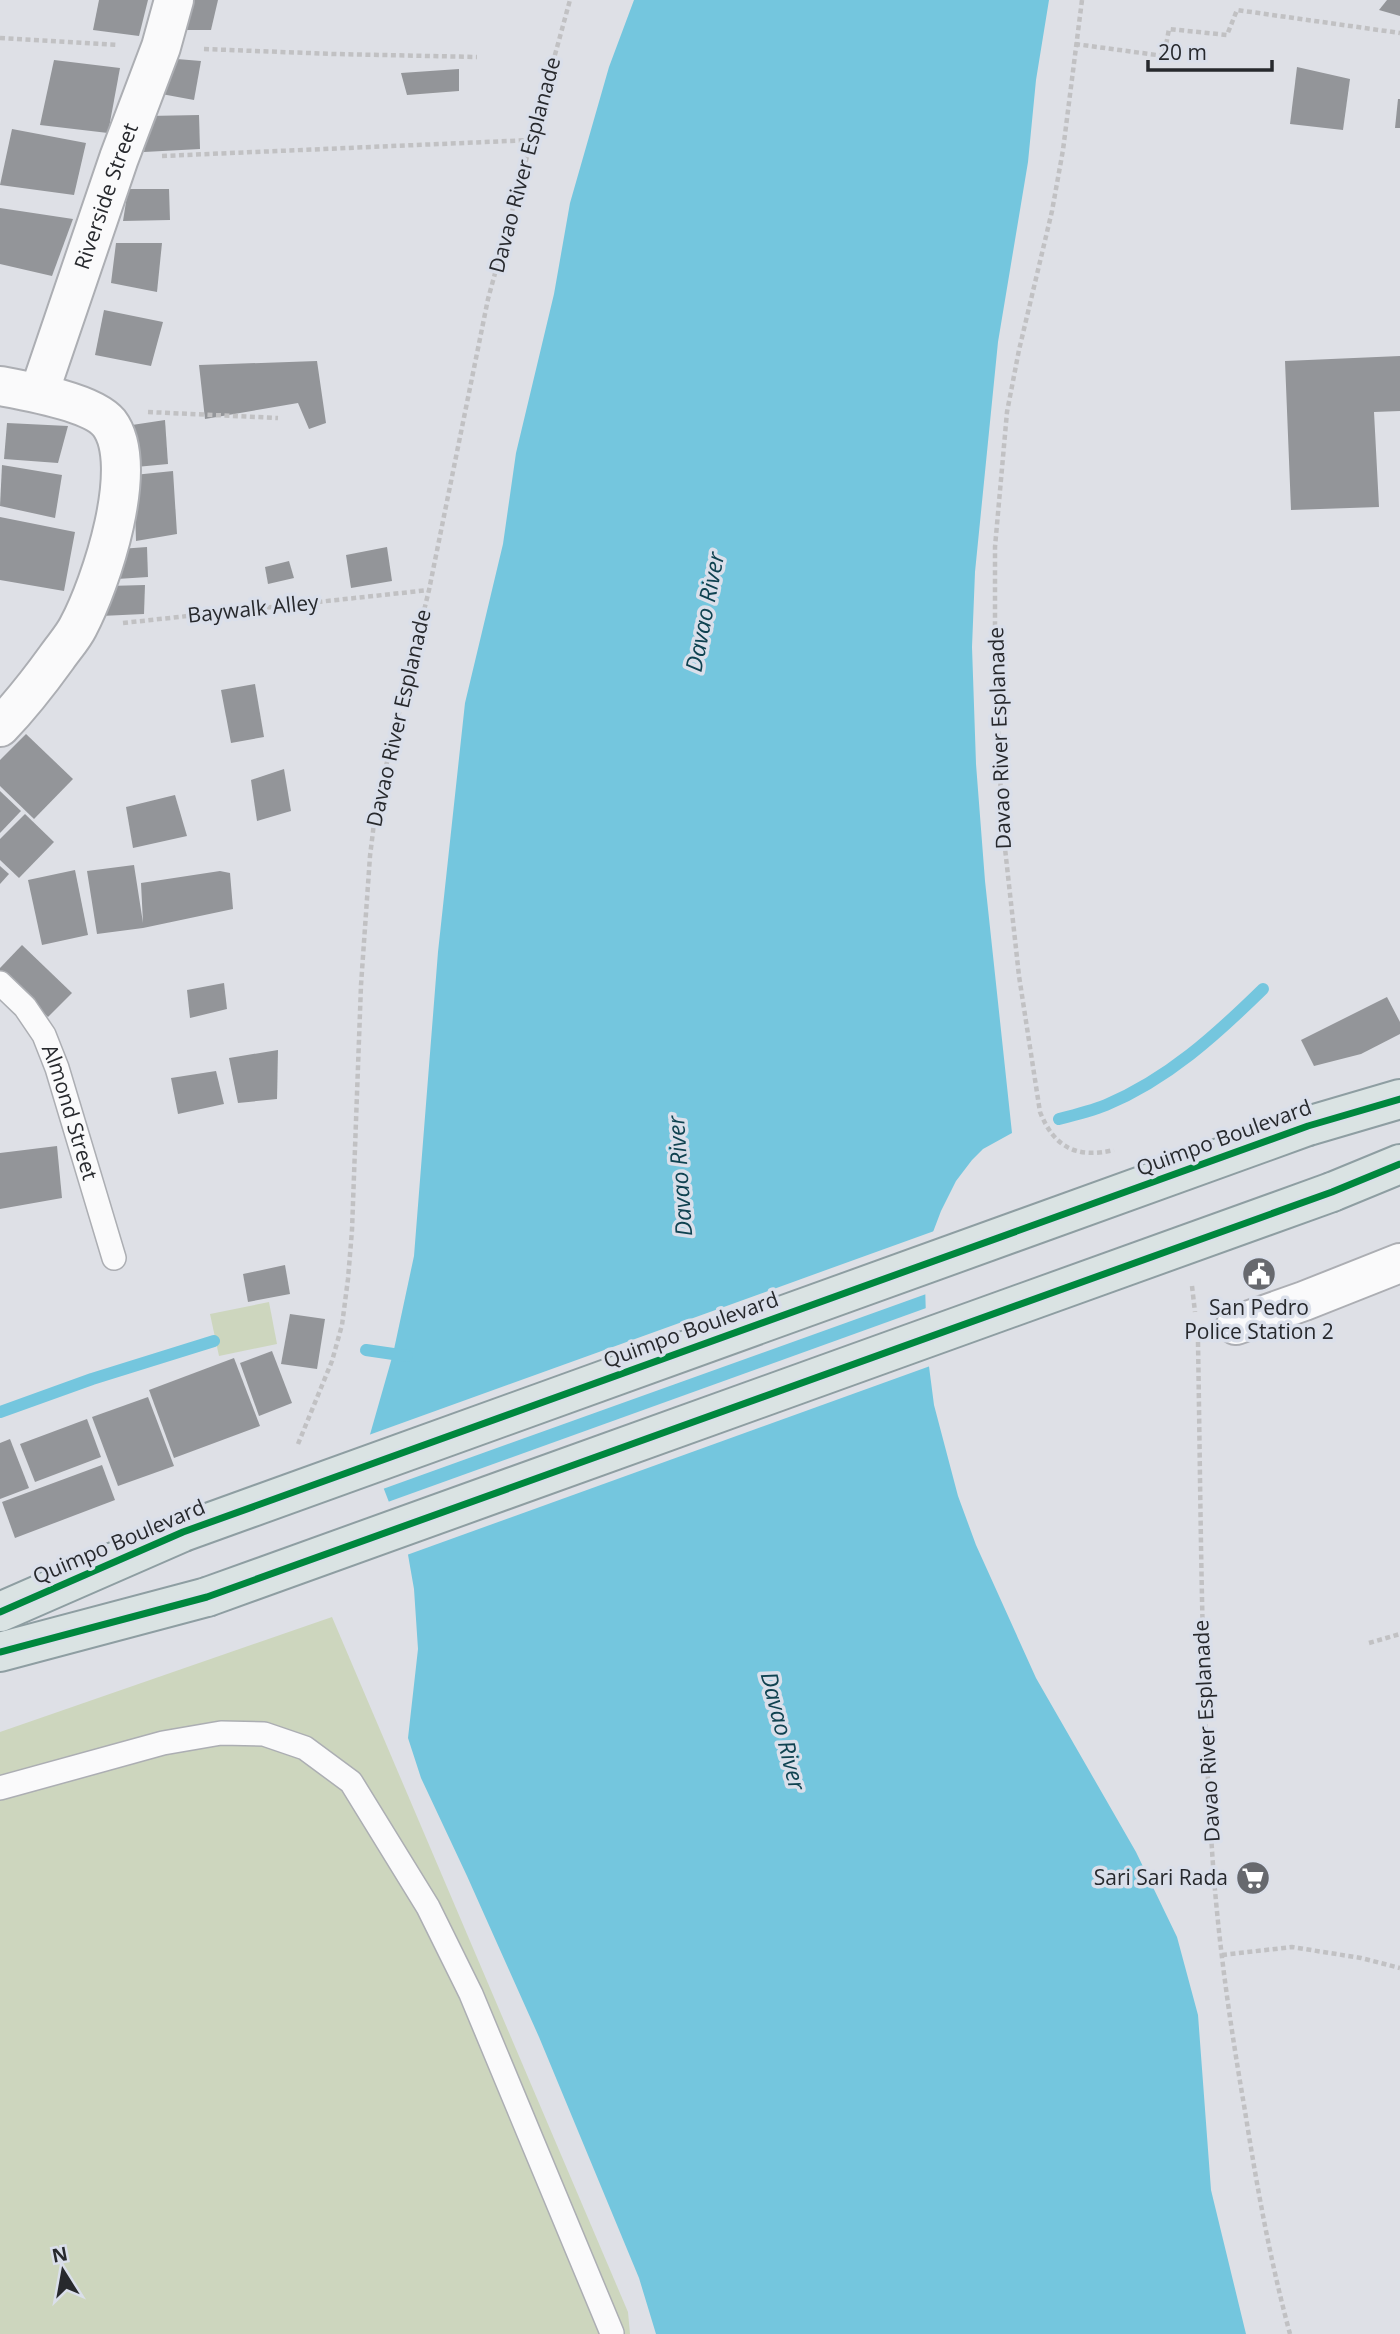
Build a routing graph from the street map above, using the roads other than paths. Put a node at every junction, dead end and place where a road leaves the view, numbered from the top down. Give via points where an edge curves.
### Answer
1 (173, 0) edge
2 (0, 386) edge
3 (39, 393) junction
4 (0, 727) edge
5 (0, 983) edge
6 (1400, 1099) edge
7 (1400, 1164) edge
8 (114, 1258) dead end
9 (1400, 1263) edge
10 (1236, 1325) dead end
11 (0, 1612) edge
12 (0, 1652) edge
13 (0, 1788) edge
14 (612, 2333) edge

1 - 3 street, Riverside Street via 161,47
2 - 3 street
3 - 4 street via 104,423 122,457 120,497 99,575 78,628 26,700
5 - 8 lane, Almond Street via 25,1007 44,1035
6 - 11 main road, Quimpo Boulevard, bridge via 1308,1126 183,1532
7 - 12 main road, bridge via 207,1597
9 - 10 street
13 - 14 lane via 163,1743 221,1733 264,1734 306,1748 351,1782 428,1907 471,1994

